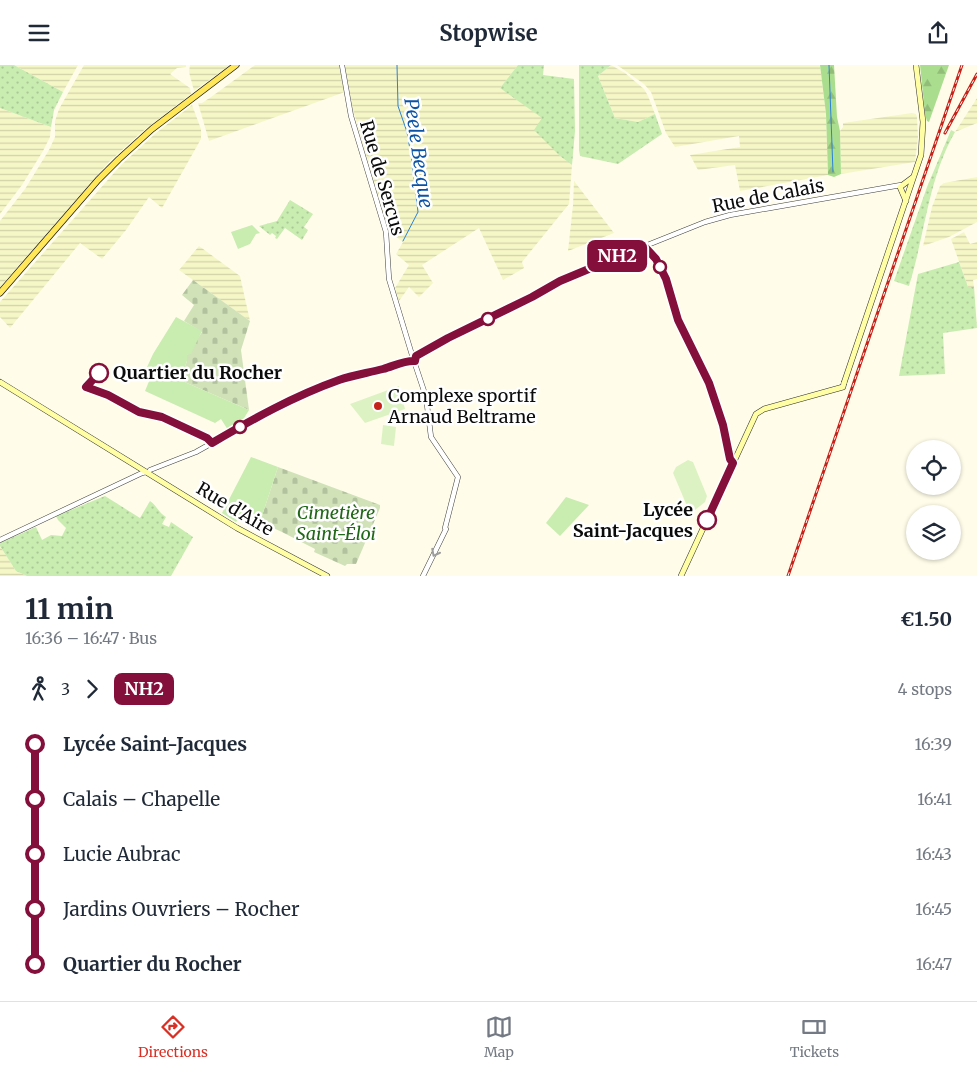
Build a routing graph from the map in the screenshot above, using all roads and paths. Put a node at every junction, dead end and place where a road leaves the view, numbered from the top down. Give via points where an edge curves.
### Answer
1 (236, 65) edge
2 (342, 65) edge
3 (915, 65) edge
4 (905, 188) junction
5 (1, 292) edge
6 (413, 358) junction
7 (0, 382) edge
8 (149, 472) junction
9 (0, 540) edge
10 (327, 576) edge
11 (423, 576) edge
12 (681, 576) edge

1 - 5 main road via 123,154
2 - 6 street, Rue de Sercus via 350,116 385,228 389,279
3 - 4 main road via 921,141 915,172
4 - 6 street, Rue de Calais via 885,188 709,221 565,279
4 - 12 main road via 905,204 841,384 762,409 754,416
6 - 8 street, Rue de Calais via 331,383 271,409 196,452
6 -> 11 street, Rue de Sercus via 426,397 430,434 458,477 446,528
7 - 8 main road, Rue d'Aire
8 - 9 street, Rue de Calais
8 - 10 main road, Rue d'Aire via 252,536

